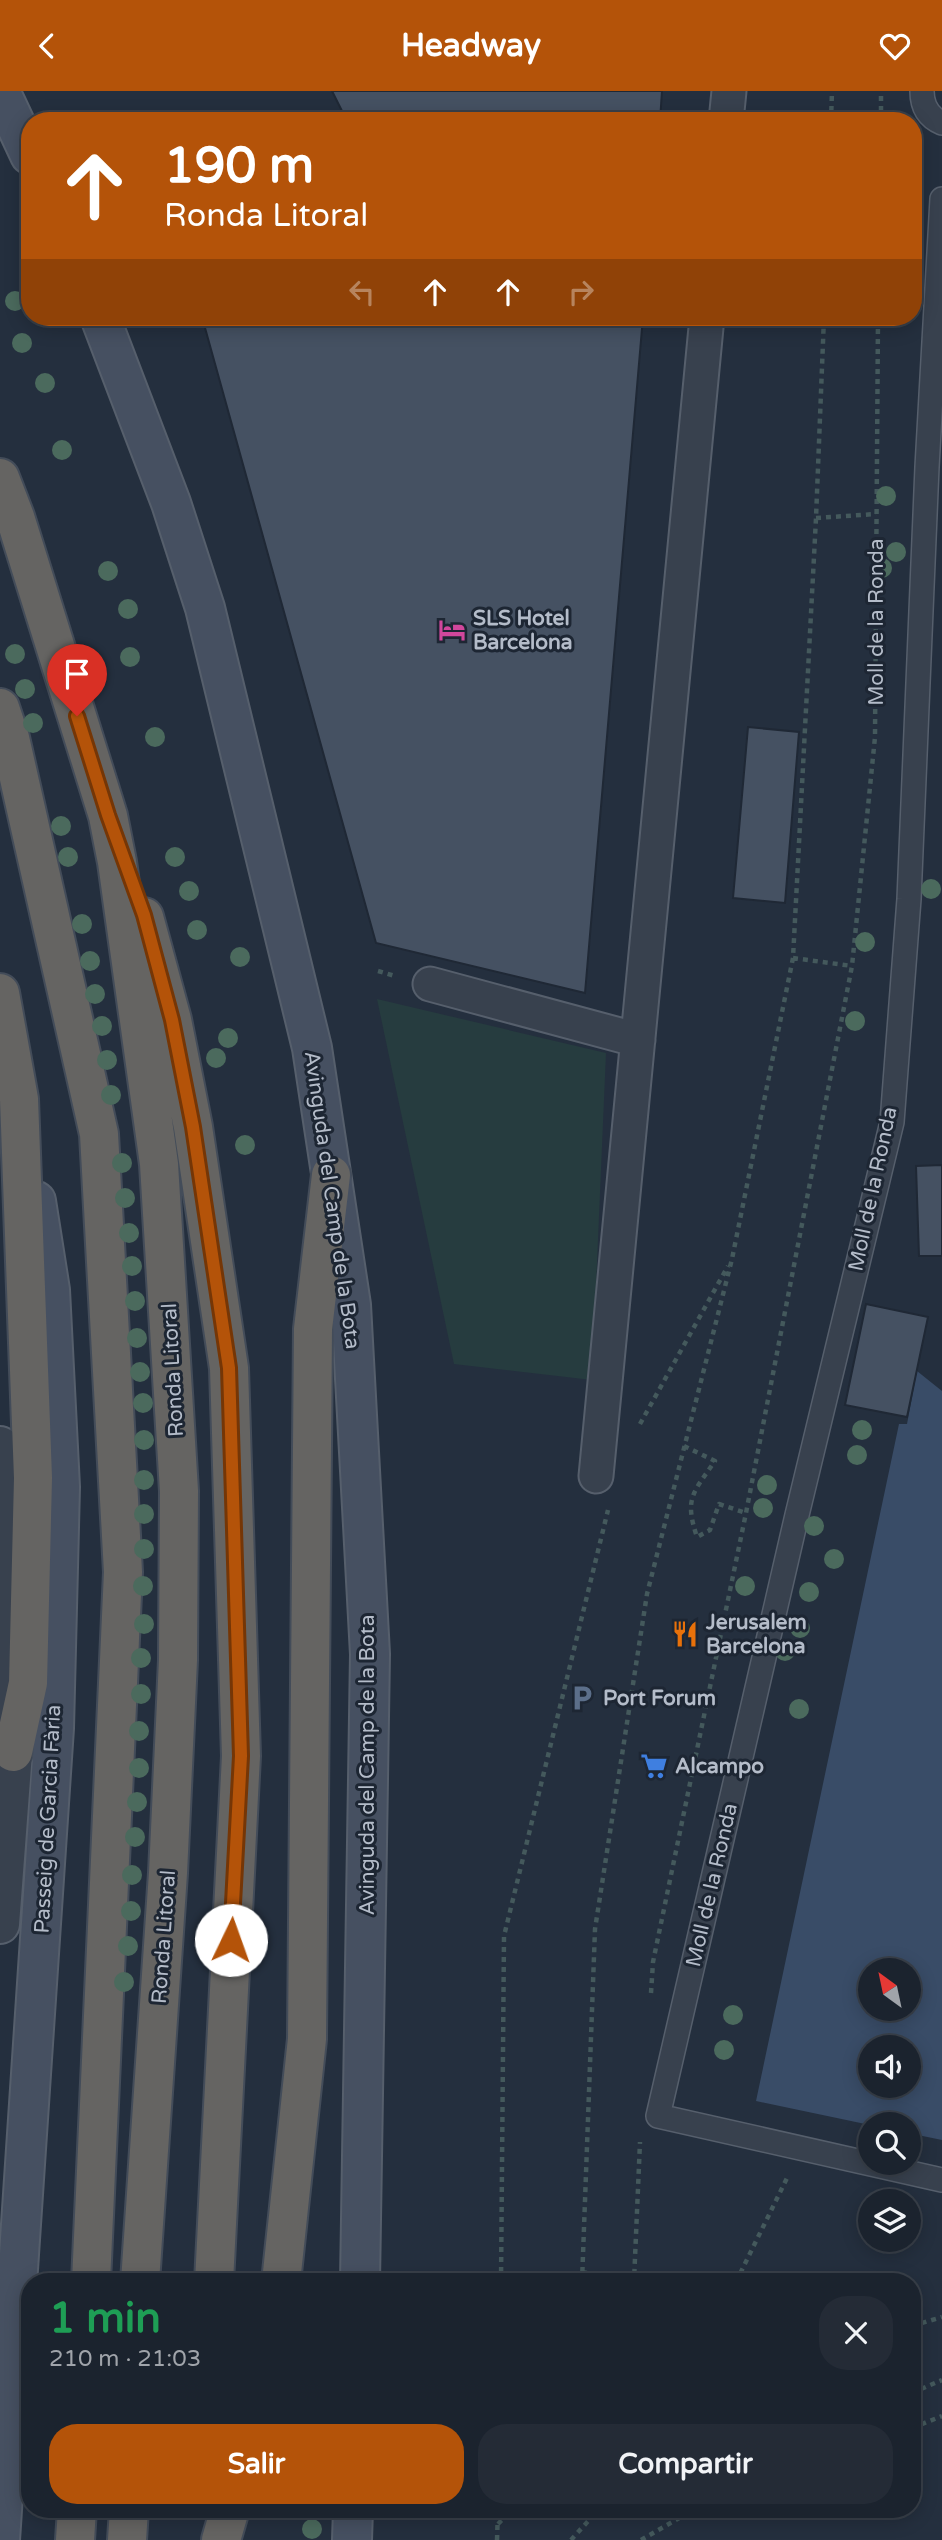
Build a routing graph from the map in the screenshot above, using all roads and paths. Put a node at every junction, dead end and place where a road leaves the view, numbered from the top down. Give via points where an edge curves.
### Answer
1 (0, 91) edge
2 (729, 91) edge
3 (832, 91) edge
4 (881, 91) edge
5 (922, 91) edge
6 (727, 112) edge
7 (831, 112) edge
8 (881, 112) edge
9 (942, 123) edge
10 (21, 136) edge
11 (942, 199) edge
12 (103, 326) edge
13 (706, 326) edge
14 (824, 326) edge
15 (878, 326) edge
16 (0, 478) edge
17 (876, 514) junction
18 (816, 518) junction
19 (0, 708) edge
20 (108, 815) junction
21 (793, 958) junction
22 (852, 966) junction
23 (430, 984) dead end
24 (0, 993) edge
25 (638, 1040) junction
26 (19, 1099) junction
27 (331, 1175) junction
28 (732, 1259) junction
29 (638, 1429) dead end
30 (0, 1446) edge
31 (684, 1446) junction
32 (596, 1476) dead end
33 (609, 1508) dead end
34 (746, 1513) junction
35 (13, 1752) junction
36 (0, 1924) edge
37 (650, 2004) dead end
38 (649, 2123) junction
39 (789, 2174) dead end
40 (942, 2181) edge
41 (582, 2272) joint
42 (91, 2273) edge
43 (141, 2273) edge
44 (214, 2273) edge
45 (282, 2273) edge
46 (360, 2273) edge
47 (501, 2273) edge
48 (588, 2273) edge
49 (636, 2273) edge
50 (740, 2273) edge
51 (942, 2317) edge
52 (921, 2323) edge
53 (942, 2380) edge
54 (921, 2389) edge
55 (942, 2416) edge
56 (921, 2424) edge
57 (76, 2518) edge
58 (128, 2518) edge
59 (202, 2518) edge
60 (228, 2518) edge
61 (353, 2518) edge
62 (497, 2518) edge
63 (504, 2518) edge
64 (591, 2518) edge
65 (679, 2518) edge
66 (497, 2525) junction
67 (0, 2540) edge
68 (75, 2540) edge
69 (127, 2540) edge
70 (201, 2540) edge
71 (222, 2540) edge
72 (352, 2540) edge
73 (497, 2540) edge
74 (571, 2540) edge
75 (641, 2540) edge

1 - 10 main road
2 - 6 street
3 - 7 path
4 - 8 path
5 - 9 lane via 926,110
11 - 38 lane, Moll de la Ronda via 909,899 891,1122
12 - 27 main road, Avinguda del Camp de la Bota via 171,503 205,608 312,1048
13 - 25 street
14 - 18 path
15 - 17 path, Moll de la Ronda
16 - 20 highway, Ronda Litoral
17 - 18 path
17 - 22 path, Moll de la Ronda via 875,737
18 - 21 path
19 - 42 highway via 99,1134 123,1572
20 - 43 highway, Ronda Litoral via 159,1164 179,1491 178,1660 169,1860
20 - 44 highway via 144,915 172,1020 229,1368 241,1756
21 - 22 path
21 - 28 path
22 - 34 path, Moll de la Ronda
23 - 25 street
24 - 26 highway
25 - 32 street
26 - 35 highway via 33,1478 28,1683
26 - 67 main road, Passeig de Garcia Fària via 50,1290 60,1487 54,1728
27 - 45 highway via 313,1329 307,2039
27 - 46 main road, Avinguda del Camp de la Bota via 351,1305 370,1654
28 - 29 path
28 - 31 path
30 - 35 street
31 - 34 path via 715,1461 695,1491 689,1513 697,1537 710,1529 719,1504
31 - 41 path via 647,1594 595,1929
33 - 47 path via 504,1936
34 - 37 path, Moll de la Ronda via 653,1962
35 - 36 street
38 - 40 lane
38 - 49 path via 638,2165
39 - 50 path
41 - 48 path
51 - 52 path
53 - 54 path
55 - 56 path
57 - 68 highway
58 - 69 highway
59 - 70 highway
60 - 71 highway
61 - 72 main road
62 - 66 path
63 - 66 path
64 - 74 path
65 - 75 path
66 - 73 path

